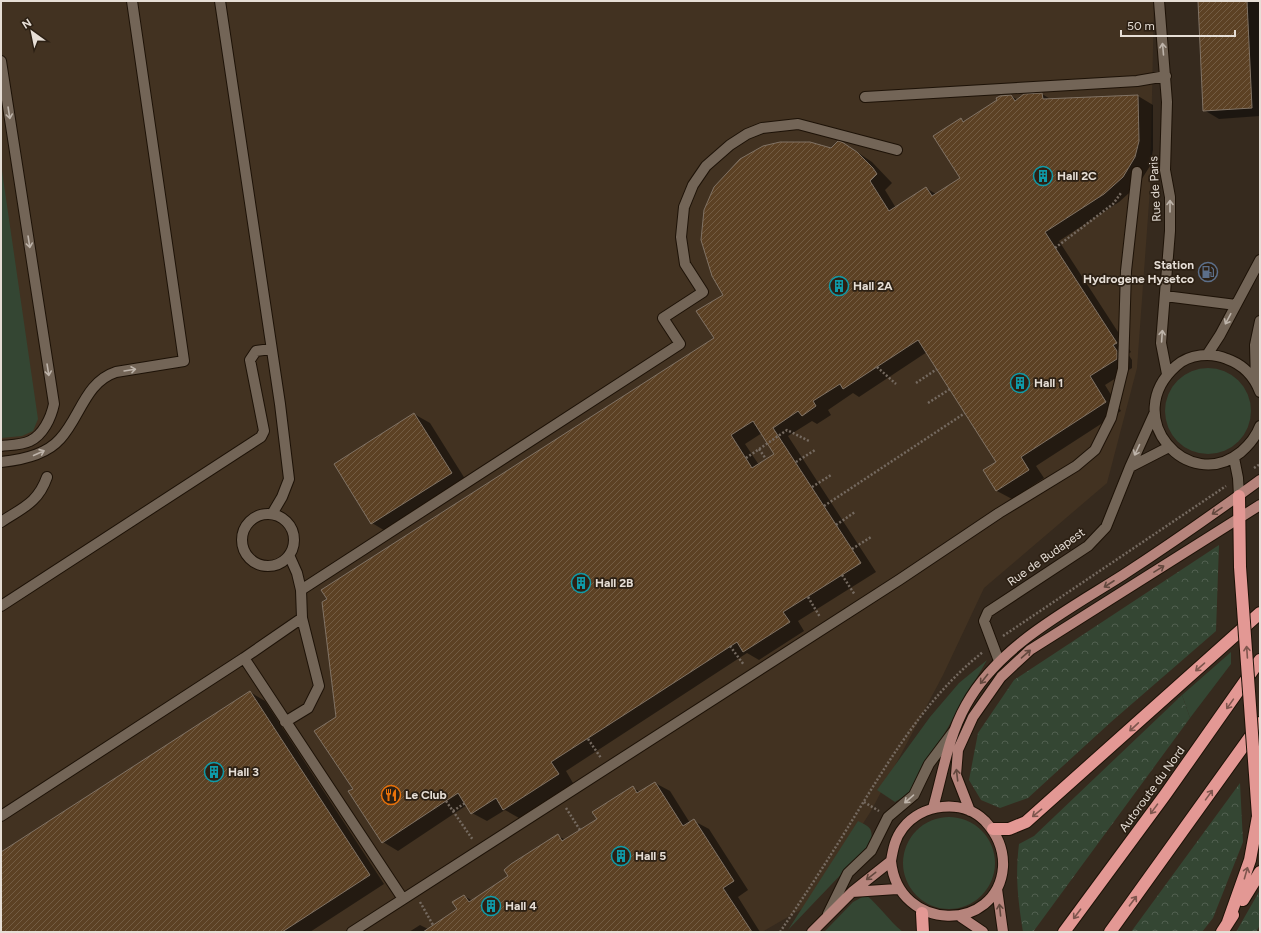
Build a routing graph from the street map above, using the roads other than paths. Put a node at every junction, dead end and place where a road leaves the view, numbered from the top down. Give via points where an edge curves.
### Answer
1 (132, 1) edge
2 (220, 1) edge
3 (1159, 1) edge
4 (1, 61) edge
5 (1166, 76) junction
6 (865, 97) dead end
7 (897, 150) dead end
8 (1137, 172) dead end
9 (1260, 260) edge
10 (1165, 296) junction
11 (1236, 305) junction
12 (1260, 321) edge
13 (271, 349) junction
14 (1207, 355) junction
15 (1167, 374) junction
16 (1256, 382) junction
17 (1260, 392) edge
18 (1154, 414) junction
19 (1260, 426) edge
20 (1, 446) edge
21 (1169, 447) junction
22 (1234, 458) junction
23 (1, 462) edge
24 (1130, 466) junction
25 (47, 478) dead end
26 (1260, 480) edge
27 (1239, 496) junction
28 (1260, 505) edge
29 (272, 514) junction
30 (1239, 519) junction
31 (1, 522) edge
32 (289, 555) junction
33 (301, 590) junction
34 (1, 606) edge
35 (1260, 613) edge
36 (302, 618) junction
37 (244, 658) junction
38 (1260, 660) edge
39 (999, 661) junction
40 (285, 722) junction
41 (1260, 723) edge
42 (953, 732) junction
43 (933, 808) junction
44 (970, 811) junction
45 (1, 816) edge
46 (993, 829) junction
47 (891, 861) junction
48 (1260, 872) edge
49 (897, 889) junction
50 (997, 889) junction
51 (852, 892) junction
52 (403, 899) junction
53 (922, 913) junction
54 (828, 916) junction
55 (961, 917) junction
56 (1225, 927) edge
57 (352, 932) edge
58 (812, 932) edge
59 (923, 932) edge
60 (983, 932) edge
61 (1003, 932) edge
62 (1064, 932) edge
63 (1110, 932) edge

23 -> 1 street via 39,454 60,440 88,396 106,375 184,361
2 - 13 street
5 -> 3 street, Rue de Paris
4 -> 20 street via 54,404 48,422 38,435 29,442
5 - 6 street via 1137,81
10 -> 5 street, Rue de Paris via 1170,231 1170,198 1165,170
7 - 33 street via 798,124 762,128 730,145 706,166 693,185 684,207 681,237 685,264 703,292 663,318 680,344
8 - 52 street via 1126,271 1123,370 1111,418 1095,450 1076,466 999,513
9 - 11 street
10 - 11 street
15 -> 10 street, Rue de Paris via 1162,343
11 -> 14 street
12 - 16 street via 1255,345
13 - 29 street via 289,479
13 - 34 street via 256,352 250,360 264,431 261,437
14 - 15 street via 1178,364
14 - 16 street via 1222,356 1235,362 1247,370
15 - 18 street via 1154,400
16 - 17 street
18 - 21 street via 1158,432
18 -> 24 street, Rue de Budapest
19 - 22 street via 1246,448
21 - 22 street via 1182,458 1198,463 1216,464
21 - 24 street
22 - 27 street
24 - 39 street, Rue de Budapest via 1106,527 1088,546 988,612 984,621
25 - 31 street via 42,492 32,503
26 - 27 main road
27 - 30 highway
27 -> 39 main road via 1043,627
28 - 30 main road
29 - 32 street via 291,527 294,542
29 - 32 street via 264,514 250,521 243,534 243,548 252,560 265,566 278,564
44 -> 30 main road via 956,775 958,750 973,717 1001,676 1030,650
56 -> 30 highway, bridge via 1250,860 1258,816 1240,567
32 - 33 street
33 - 36 street
35 -> 46 highway via 1051,802 1026,822 1009,829
36 - 37 street
36 - 40 street via 319,686 308,708
37 - 40 street
37 - 45 street
38 -> 62 highway, Autoroute du Nord
39 -> 42 main road via 966,704
40 - 52 street
63 -> 41 highway
42 - 43 main road
42 -> 54 street via 929,764 914,795 888,817 871,851 848,873
43 - 44 main road via 958,808
43 - 47 main road via 917,815 903,828 894,844
44 - 46 main road
46 - 50 main road via 1004,859
47 - 49 main road via 892,876
47 -> 51 main road
48 - 56 highway
49 - 51 main road
49 - 53 main road via 908,903
50 - 55 main road via 976,911
61 -> 50 main road
51 - 54 main road
52 - 57 street
53 - 55 main road via 941,918
53 - 59 highway
54 - 58 main road
55 - 60 main road

